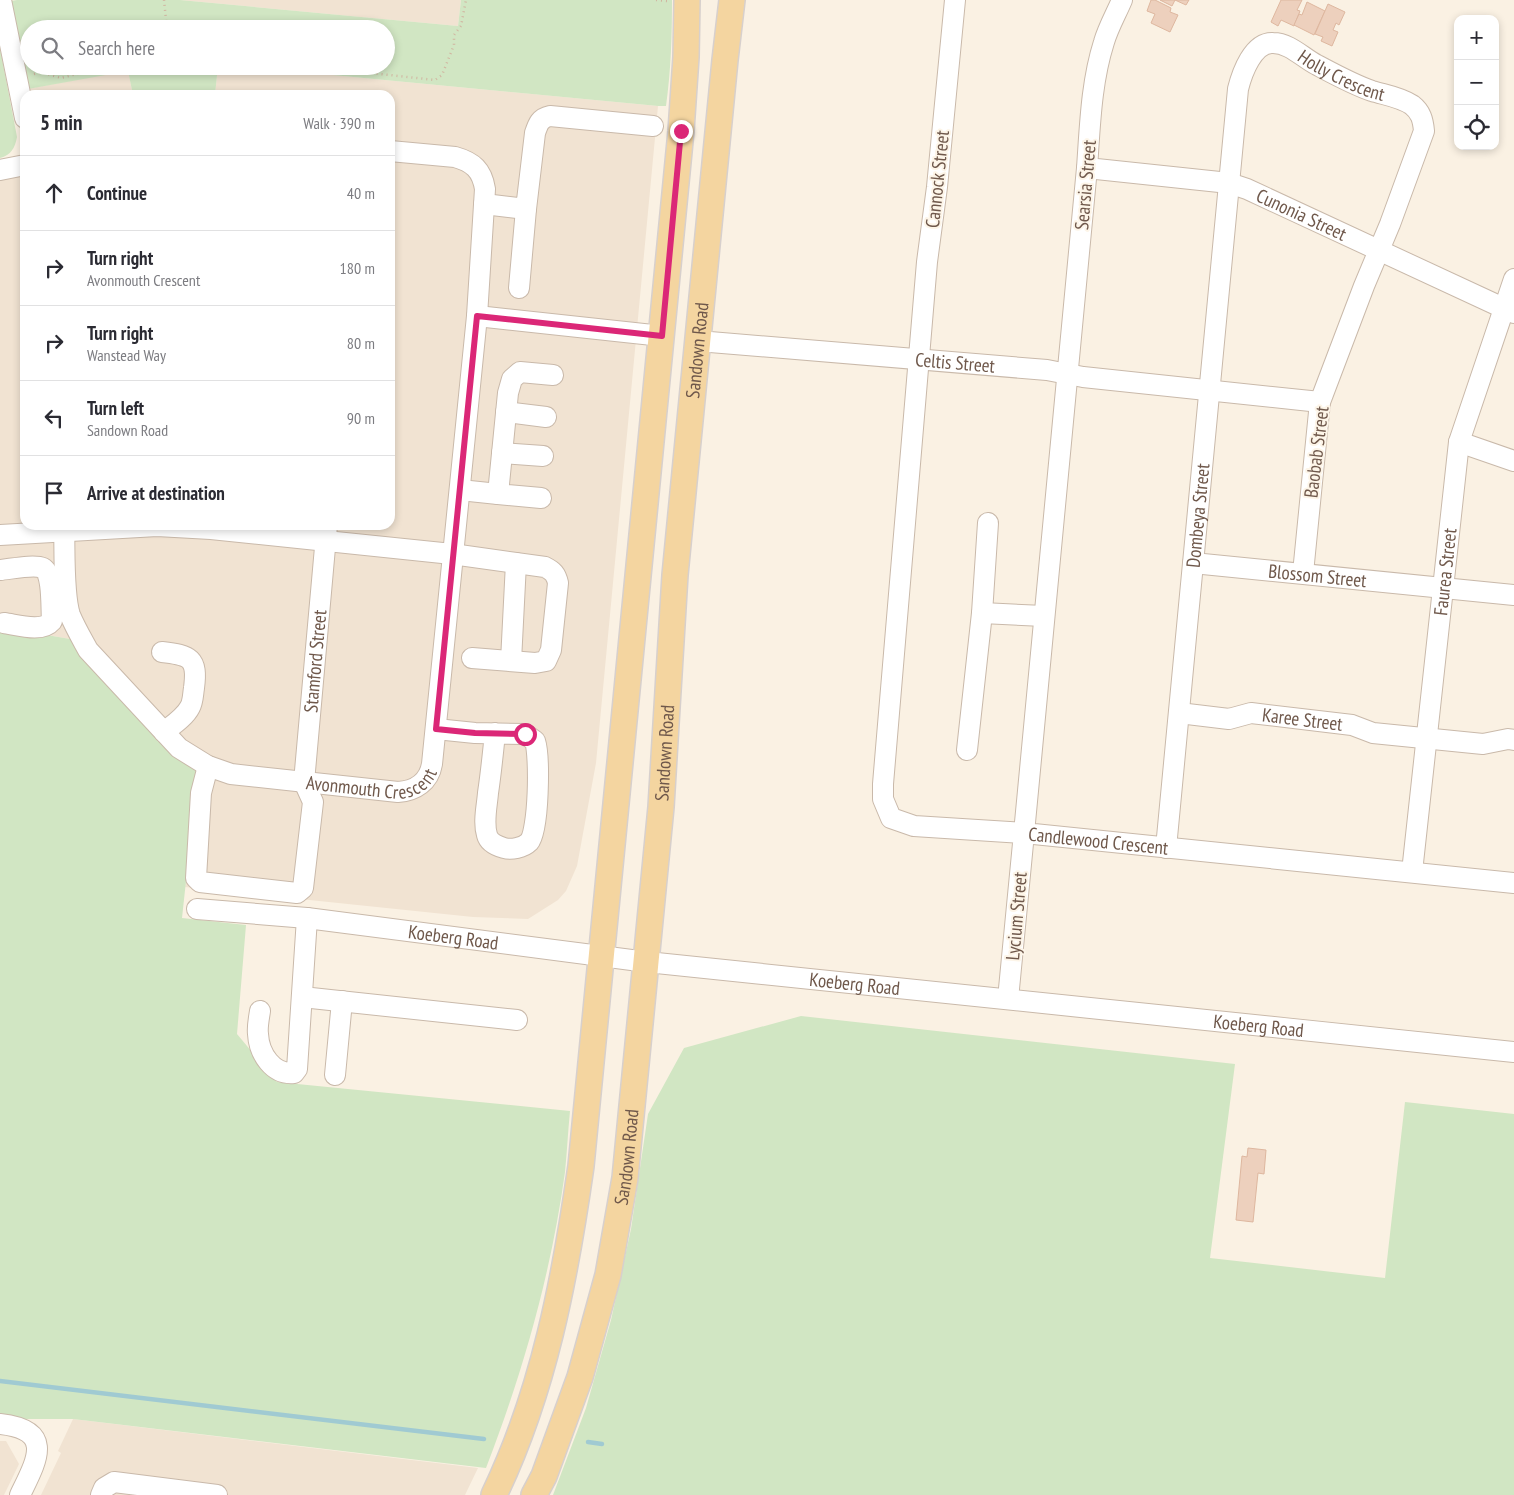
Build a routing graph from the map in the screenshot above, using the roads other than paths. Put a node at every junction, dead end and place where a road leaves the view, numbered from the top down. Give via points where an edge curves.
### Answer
1 (1, 0) edge
2 (732, 0) edge
3 (955, 0) edge
4 (1122, 0) edge
5 (681, 1) edge
6 (20, 97) edge
7 (653, 126) dead end
8 (395, 151) edge
9 (20, 166) edge
10 (1087, 168) junction
11 (0, 170) edge
12 (1229, 183) junction
13 (484, 204) junction
14 (526, 209) junction
15 (1379, 250) junction
16 (1514, 279) edge
17 (520, 288) dead end
18 (1509, 311) edge
19 (477, 316) junction
20 (662, 336) junction
21 (698, 341) junction
22 (918, 358) junction
23 (1067, 374) junction
24 (554, 375) dead end
25 (1210, 391) junction
26 (1320, 402) junction
27 (506, 412) junction
28 (546, 417) dead end
29 (1459, 442) junction
30 (502, 453) junction
31 (543, 456) dead end
32 (1514, 461) edge
33 (460, 490) junction
34 (498, 494) junction
35 (541, 498) dead end
36 (988, 523) dead end
37 (46, 530) edge
38 (64, 530) edge
39 (269, 530) edge
40 (327, 533) edge
41 (0, 535) edge
42 (452, 554) junction
43 (516, 563) junction
44 (1193, 563) junction
45 (0, 570) edge
46 (1303, 573) junction
47 (1442, 588) junction
48 (1514, 595) edge
49 (982, 613) junction
50 (1044, 616) junction
51 (4, 623) dead end
52 (162, 652) dead end
53 (472, 658) dead end
54 (511, 661) junction
55 (1179, 713) junction
56 (436, 729) junction
57 (164, 732) junction
58 (495, 732) junction
59 (1426, 739) junction
60 (1514, 740) edge
61 (968, 750) dead end
62 (208, 766) junction
63 (304, 782) junction
64 (1024, 833) junction
65 (1166, 848) junction
66 (1412, 872) junction
67 (1514, 883) edge
68 (197, 909) dead end
69 (307, 918) junction
70 (600, 956) junction
71 (647, 962) junction
72 (302, 997) junction
73 (1008, 999) junction
74 (342, 1001) junction
75 (260, 1011) dead end
76 (517, 1020) dead end
77 (1514, 1052) edge
78 (335, 1075) dead end
79 (0, 1424) edge
80 (20, 1495) edge
81 (101, 1495) edge
82 (217, 1495) edge
83 (494, 1495) edge
84 (534, 1495) edge

1 - 6 street
2 - 21 main road, Sandown Road
3 - 22 street, Cannock Street
4 - 10 street, Searsia Street via 1099,60
5 - 20 main road, Sandown Road via 686,57
7 - 14 street via 544,118 535,133
8 - 13 street, Avonmouth Crescent via 455,157 469,162 482,176
9 - 11 street
10 - 12 street, Cunonia Street
10 - 23 street, Searsia Street
12 - 15 street, Cunonia Street
12 - 15 street, Holly Crescent via 1240,82 1258,49 1265,44 1282,45 1363,87 1410,104 1423,120 1424,131
12 - 25 street, Dombeya Street
13 - 14 street
13 - 19 street, Avonmouth Crescent
14 - 17 street
15 - 18 street, Cunonia Street
15 - 26 street, Baobab Street
16 - 18 street, Faurea Street
18 - 29 street, Faurea Street
19 - 20 street
19 - 33 street, Avonmouth Crescent
20 - 70 main road, Sandown Road
21 - 22 street, Celtis Street
21 - 71 main road, Sandown Road via 676,575
22 - 23 street, Celtis Street
22 - 64 street, Cannock Street via 884,799 891,818 914,826
23 - 25 street, Celtis Street
23 - 50 street, Candlewood Crescent
24 - 27 street via 520,372 514,376
25 - 26 street, Celtis Street
25 - 44 street, Dombeya Street
26 - 46 street, Baobab Street
27 - 28 street
27 - 30 street
29 - 32 street
29 - 47 street, Faurea Street
30 - 31 street
30 - 34 street
33 - 34 street
33 - 42 street, Avonmouth Crescent
34 - 35 street
36 - 49 street
37 - 41 street
38 - 57 street, Avonmouth Crescent via 68,605 80,635 88,650
39 - 40 street
40 - 42 street
40 - 63 street, Stamford Street
42 - 43 street
42 - 56 street, Avonmouth Crescent
43 - 54 street
43 - 54 street via 552,570 558,583 546,661
44 - 46 street, Blossom Street
44 - 55 street, Dombeya Street
45 - 51 street via 46,569 51,601 52,621 48,626 40,628
46 - 47 street, Blossom Street
47 - 48 street, Blossom Street
47 - 59 street, Faurea Street
49 - 50 street
49 - 61 street
50 - 64 street, Candlewood Crescent
52 - 57 street via 184,656 196,672 190,708
53 - 54 street
55 - 59 street, Karee Street via 1229,719 1251,713 1352,725 1373,733
55 - 65 street, Dombeya Street
56 - 58 street
56 - 63 street, Avonmouth Crescent via 431,769 421,785 411,790 398,792
57 - 62 street, Avonmouth Crescent via 179,748
58 - 58 street via 525,734 537,746 538,783 533,834 521,847 499,847 487,837
59 - 60 street, Karee Street via 1483,744
59 - 66 street, Faurea Street
62 - 63 street, Avonmouth Crescent via 231,774
62 - 63 street via 200,793 196,878 200,882 297,893 303,888 313,802
64 - 65 street, Candlewood Crescent
64 - 73 street, Lycium Street
65 - 66 street, Candlewood Crescent
66 - 67 street, Candlewood Crescent
68 - 69 street, Koeberg Road
69 - 70 street, Koeberg Road
69 - 72 street
70 - 71 street, Koeberg Road
70 - 83 main road, Sandown Road via 581,1166 559,1299 534,1391
71 - 73 street, Koeberg Road
71 - 84 main road, Sandown Road via 626,1178 608,1275 580,1377
72 - 74 street
72 - 75 street via 297,1069 293,1074 275,1069 260,1045
73 - 77 street, Koeberg Road
74 - 76 street
74 - 78 street
79 - 80 street via 24,1428 37,1444 36,1462
81 - 82 street via 104,1488 114,1482

